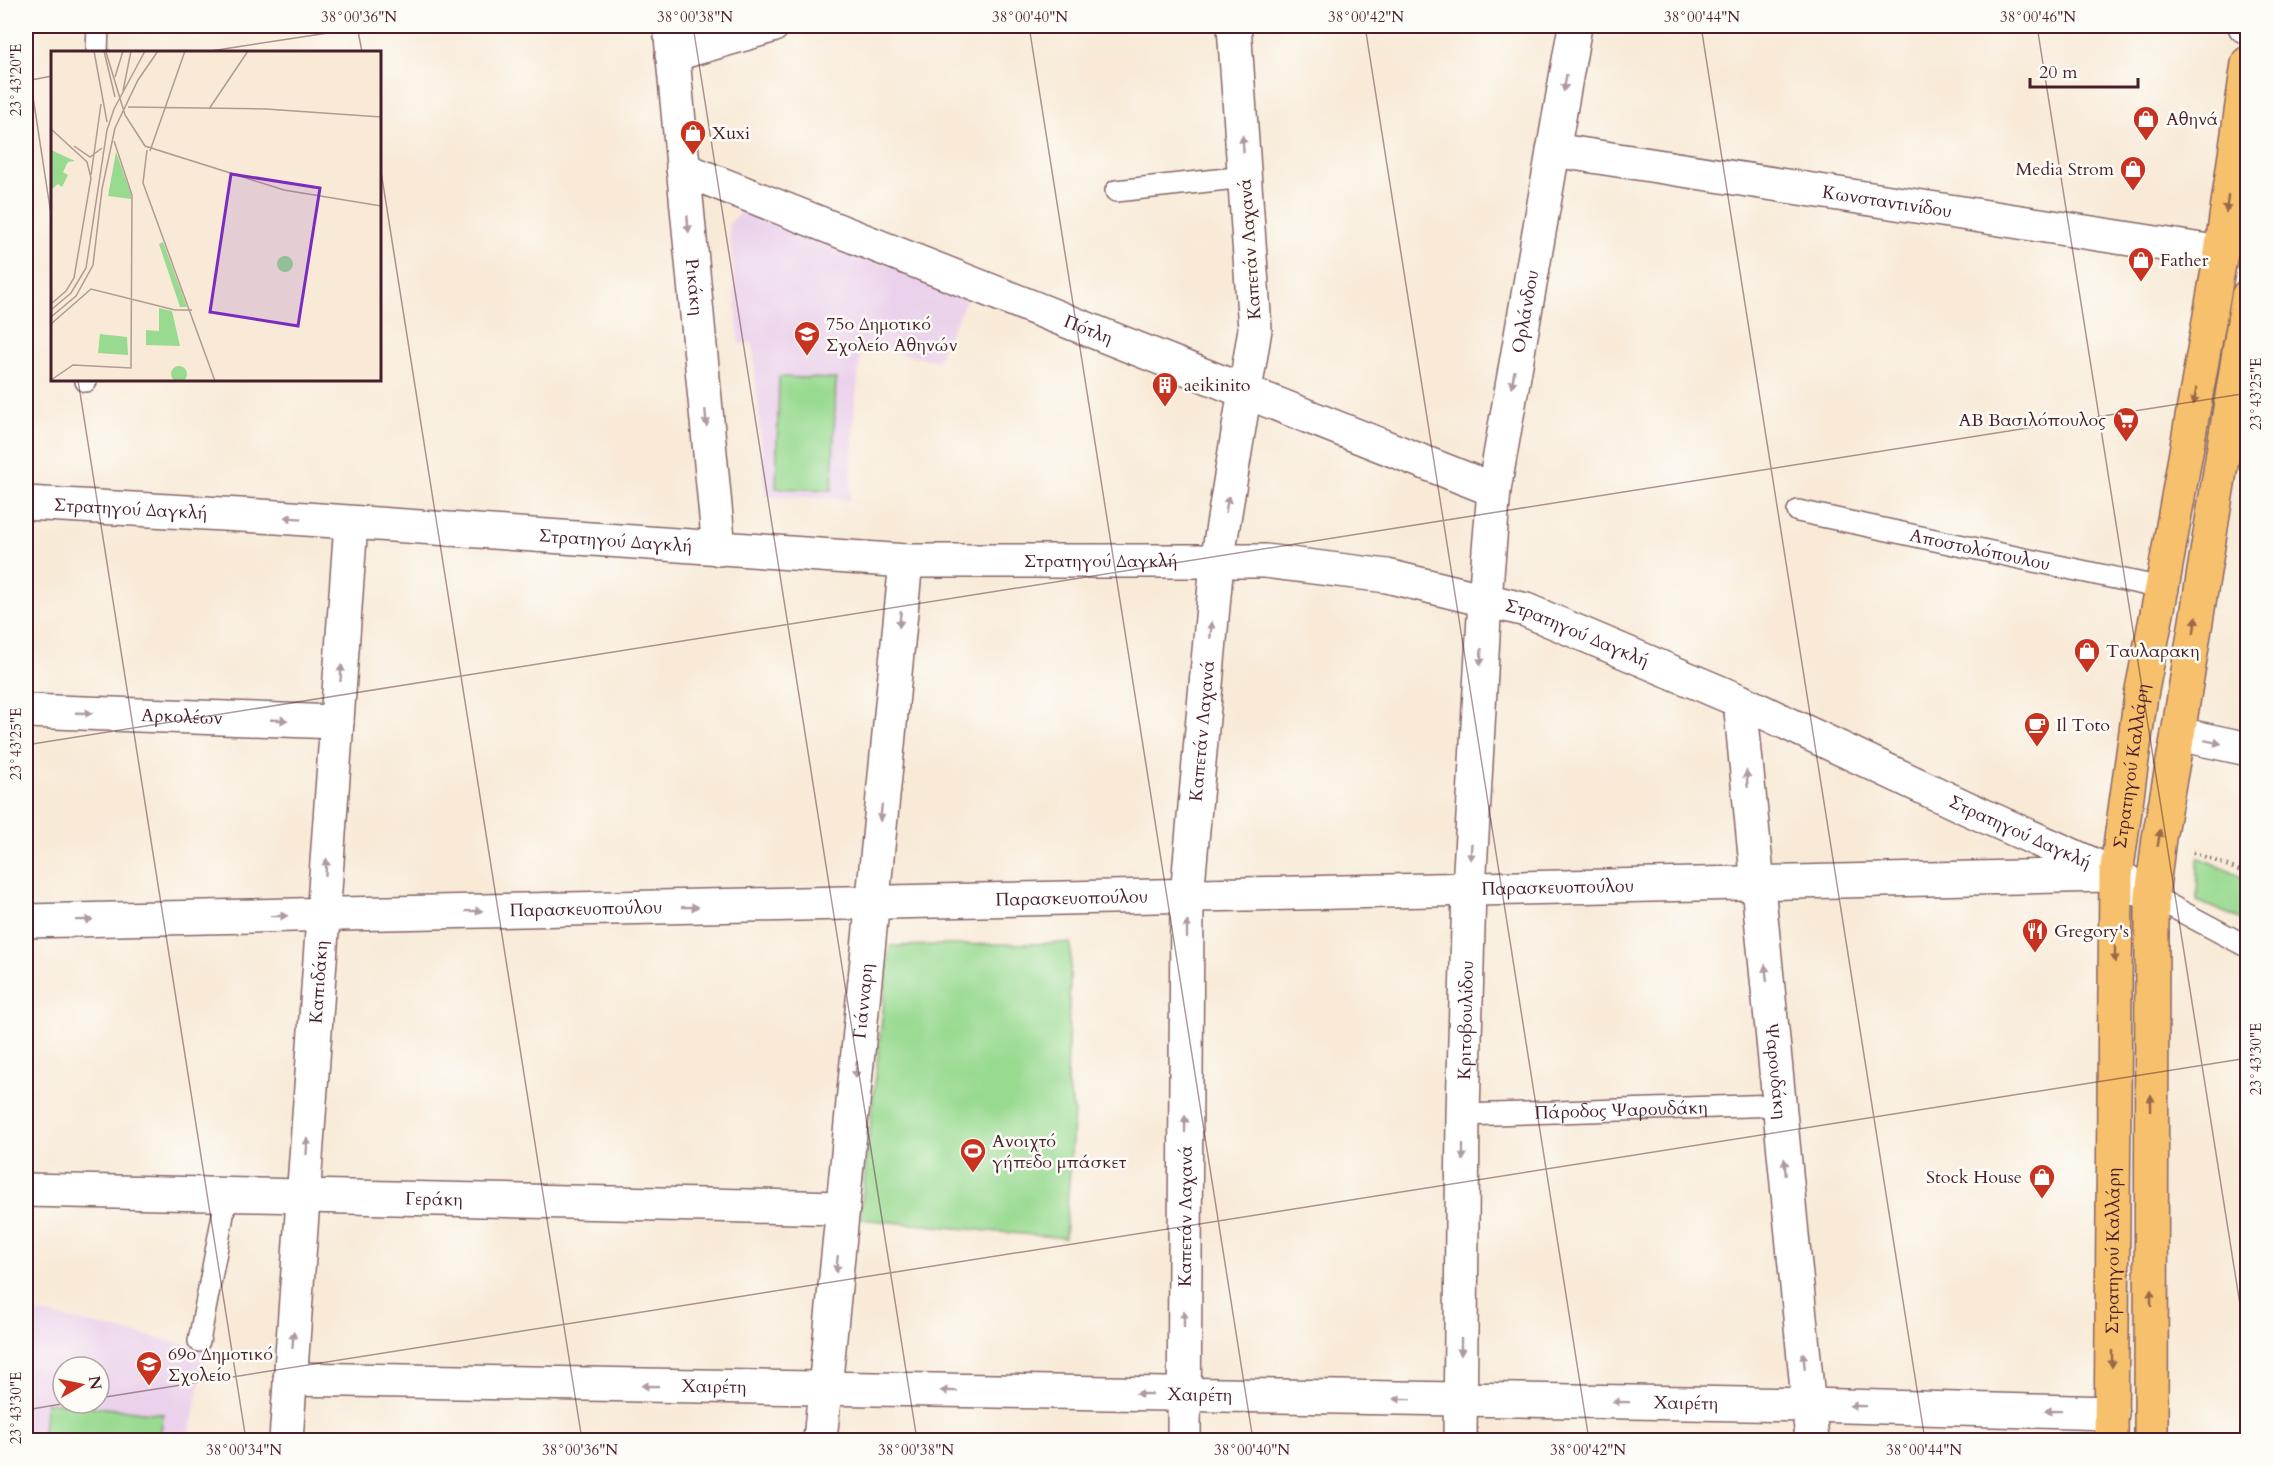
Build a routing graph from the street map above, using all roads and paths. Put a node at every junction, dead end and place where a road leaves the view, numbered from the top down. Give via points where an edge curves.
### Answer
1 (98, 26) edge
2 (772, 26) edge
3 (1234, 26) edge
4 (1575, 26) edge
5 (671, 40) edge
6 (97, 51) edge
7 (2247, 63) edge
8 (1553, 150) junction
9 (682, 169) junction
10 (1245, 177) junction
11 (1116, 191) dead end
12 (2221, 252) junction
13 (2247, 296) edge
14 (1246, 391) junction
15 (1494, 490) junction
16 (26, 503) edge
17 (1798, 511) dead end
18 (351, 523) junction
19 (719, 549) junction
20 (906, 561) junction
21 (1217, 562) junction
22 (2162, 588) junction
23 (1485, 599) junction
24 (1740, 701) junction
25 (26, 711) edge
26 (337, 722) junction
27 (2178, 734) junction
28 (2247, 749) edge
29 (2159, 838) junction
30 (2247, 874) edge
31 (2116, 875) junction
32 (1756, 883) junction
33 (1469, 889) junction
34 (1187, 896) junction
35 (2152, 896) junction
36 (872, 903) junction
37 (323, 915) junction
38 (26, 921) edge
39 (2247, 947) edge
40 (1779, 1105) junction
41 (1463, 1115) junction
42 (26, 1190) edge
43 (227, 1194) junction
44 (303, 1195) junction
45 (843, 1208) junction
46 (199, 1341) dead end
47 (290, 1379) junction
48 (825, 1389) junction
49 (1183, 1395) junction
50 (1461, 1400) junction
51 (1808, 1405) junction
52 (2111, 1427) edge
53 (286, 1440) edge
54 (820, 1440) edge
55 (1184, 1440) edge
56 (1460, 1440) edge
57 (1812, 1440) edge
58 (2151, 1440) edge

1 - 6 lane
2 - 5 street
10 -> 3 street, Καπετάν Λαχανά
4 -> 8 street, Ορλάνδου
5 - 9 street, Ρικάκη
7 -> 12 main road, Στρατηγού Καλλάρη
8 - 12 street, Κωνσταντινίδου
8 -> 15 street, Ορλάνδου
9 - 14 street, Πότλη
9 -> 19 street, Ρικάκη
10 - 11 lane
10 - 14 street, Καπετάν Λαχανά via 1255,329
12 -> 22 main road, Στρατηγού Καλλάρη
27 -> 13 main road, Στρατηγού Καλλάρη
14 - 15 street, Πότλη
21 -> 14 street, Καπετάν Λαχανά
15 - 23 street, Ορλάνδου
18 -> 16 street, Στρατηγού Δαγκλή
17 - 22 lane, Αποστολόπουλου
18 - 19 street, Στρατηγού Δαγκλή
26 -> 18 street, Καπιδάκη
19 - 20 street, Στρατηγού Δαγκλή
20 - 21 street, Στρατηγού Δαγκλή
20 -> 36 street, Γιάνναρη
21 - 23 street, Στρατηγού Δαγκλή via 1265,561 1387,576
34 -> 21 street, Καπετάν Λαχανά
22 - 31 main road, Στρατηγού Καλλάρη via 2141,695
23 - 24 street, Στρατηγού Δαγκλή via 1526,610
23 -> 33 street, Κριτοβουλίδου
24 - 31 street, Στρατηγού Δαγκλή
32 -> 24 street, Ψαρουδάκη
25 -> 26 street, Αρκολέων
37 -> 26 street, Καπιδάκη
27 -> 28 street
29 -> 27 main road, Στρατηγού Καλλάρη
29 - 30 path
29 - 35 main road, Στρατηγού Καλλάρη
31 - 32 street, Παρασκευοπούλου
31 - 35 street, Στρατηγού Δαγκλή
31 -> 52 main road, Στρατηγού Καλλάρη
32 - 33 street, Παρασκευοπούλου
40 -> 32 street, Ψαρουδάκη
33 - 34 street, Παρασκευοπούλου
33 - 41 street, Κριτοβουλίδου
34 - 36 street, Παρασκευοπούλου
49 -> 34 street, Καπετάν Λαχανά
35 - 39 lane
58 -> 35 main road, Στρατηγού Καλλάρη
37 -> 36 street, Παρασκευοπούλου
36 -> 45 street, Γιάνναρη
38 -> 37 street, Παρασκευοπούλου
44 -> 37 street, Καπιδάκη
40 - 41 lane, Πάροδος Ψαρουδάκη
51 -> 40 street, Ψαρουδάκη
41 -> 50 street, Κριτοβουλίδου
42 - 43 street, Γεράκη
43 - 44 street, Γεράκη
43 - 46 lane
44 - 45 street, Γεράκη
47 -> 44 street, Καπιδάκη
45 -> 48 street, Γιάνναρη
48 -> 47 street, Χαιρέτη
47 - 53 street, Καπιδάκη
49 -> 48 street, Χαιρέτη
48 - 54 street, Γιάνναρη
50 -> 49 street, Χαιρέτη
49 - 55 street, Καπετάν Λαχανά
51 -> 50 street, Χαιρέτη
50 - 56 street, Κριτοβουλίδου
52 -> 51 street, Χαιρέτη
51 - 57 street, Ψαρουδάκη

